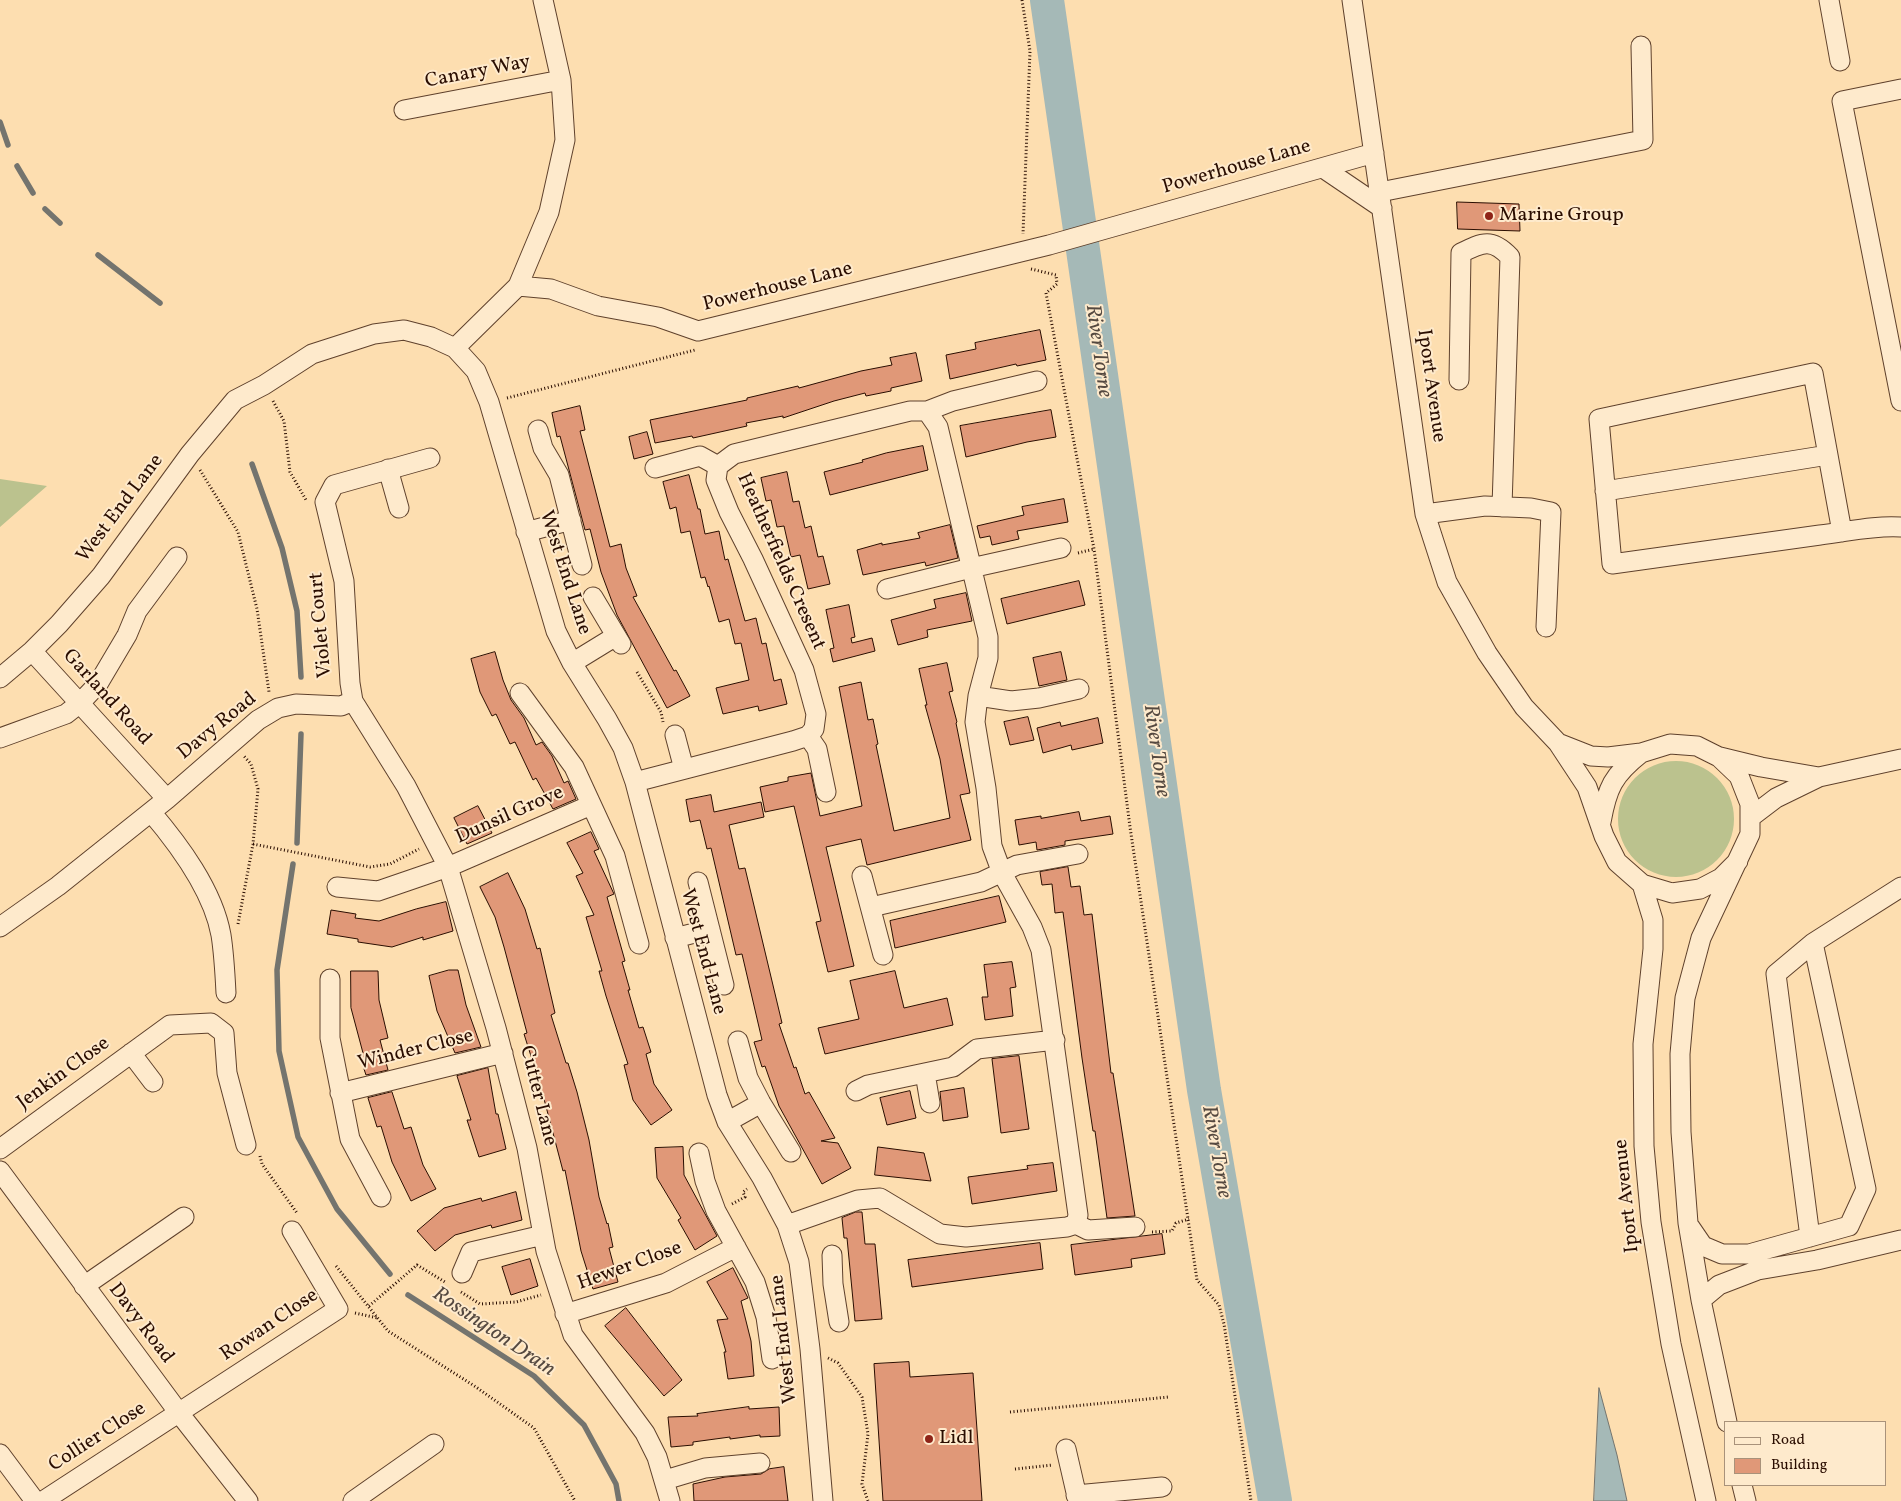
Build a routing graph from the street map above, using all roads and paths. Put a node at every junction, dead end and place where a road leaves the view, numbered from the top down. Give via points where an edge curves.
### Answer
1 (543, 0) edge
2 (1022, 0) edge
3 (1352, 0) edge
4 (1830, 0) edge
5 (1641, 46) dead end
6 (1840, 61) dead end
7 (561, 80) junction
8 (1901, 89) edge
9 (404, 110) dead end
10 (1374, 153) junction
11 (1323, 168) junction
12 (1381, 200) junction
13 (1023, 259) junction
14 (518, 286) junction
15 (455, 348) junction
16 (1460, 380) dead end
17 (1037, 381) dead end
18 (264, 385) junction
19 (1901, 401) edge
20 (926, 411) junction
21 (538, 430) dead end
22 (190, 454) junction
23 (1828, 454) junction
24 (430, 458) dead end
25 (718, 466) junction
26 (655, 468) dead end
27 (388, 469) junction
28 (1605, 491) junction
29 (325, 502) junction
30 (1502, 507) junction
31 (399, 508) dead end
32 (1425, 514) junction
33 (571, 520) junction
34 (1901, 526) edge
35 (526, 532) junction
36 (1842, 532) junction
37 (1061, 548) dead end
38 (176, 557) dead end
39 (582, 565) dead end
40 (971, 568) junction
41 (888, 589) dead end
42 (592, 597) dead end
43 (1546, 627) dead end
44 (32, 651) junction
45 (572, 664) junction
46 (637, 672) dead end
47 (0, 678) edge
48 (1079, 689) dead end
49 (520, 693) dead end
50 (978, 696) junction
51 (353, 701) junction
52 (80, 702) junction
53 (272, 712) junction
54 (670, 732) joint
55 (808, 736) junction
56 (0, 738) edge
57 (232, 741) junction
58 (1558, 743) junction
59 (1641, 753) junction
60 (1719, 757) junction
61 (1901, 759) edge
62 (684, 770) junction
63 (1819, 778) junction
64 (635, 782) junction
65 (826, 792) dead end
66 (167, 799) junction
67 (591, 805) junction
68 (151, 812) junction
69 (1751, 817) junction
70 (1601, 822) junction
71 (435, 841) junction
72 (253, 844) junction
73 (1078, 854) dead end
74 (1738, 861) junction
75 (448, 868) junction
76 (1002, 873) junction
77 (862, 876) dead end
78 (698, 882) dead end
79 (1642, 884) junction
80 (1901, 886) edge
81 (337, 887) dead end
82 (871, 907) junction
83 (0, 927) edge
84 (710, 930) junction
85 (237, 933) dead end
86 (675, 938) junction
87 (1813, 943) junction
88 (639, 944) dead end
89 (883, 955) dead end
90 (330, 979) dead end
91 (724, 984) dead end
92 (226, 992) dead end
93 (1055, 1040) junction
94 (738, 1041) dead end
95 (131, 1052) junction
96 (503, 1053) junction
97 (925, 1073) junction
98 (153, 1082) dead end
99 (856, 1091) dead end
100 (340, 1093) junction
101 (760, 1103) junction
102 (930, 1103) dead end
103 (727, 1122) junction
104 (252, 1148) joint
105 (0, 1149) edge
106 (791, 1152) dead end
107 (699, 1153) dead end
108 (0, 1171) edge
109 (762, 1178) junction
110 (382, 1197) dead end
111 (716, 1212) junction
112 (184, 1217) dead end
113 (1076, 1224) junction
114 (1688, 1224) junction
115 (297, 1225) joint
116 (787, 1225) junction
117 (1135, 1227) dead end
118 (543, 1235) junction
119 (1810, 1237) junction
120 (1901, 1240) edge
121 (736, 1247) junction
122 (832, 1255) dead end
123 (334, 1264) dead end
124 (456, 1282) junction
125 (833, 1284) junction
126 (84, 1286) junction
127 (804, 1288) junction
128 (558, 1291) junction
129 (1701, 1300) junction
130 (368, 1306) junction
131 (338, 1309) junction
132 (565, 1314) junction
133 (378, 1318) junction
134 (839, 1322) dead end
135 (810, 1349) junction
136 (772, 1359) dead end
137 (1169, 1397) dead end
138 (1010, 1412) dead end
139 (179, 1413) junction
140 (1727, 1421) edge
141 (434, 1444) dead end
142 (0, 1454) edge
143 (1067, 1456) joint
144 (760, 1464) dead end
145 (1015, 1469) dead end
146 (665, 1480) junction
147 (1742, 1486) edge
148 (1162, 1487) dead end
149 (1077, 1498) edge
150 (35, 1501) edge
151 (43, 1501) edge
152 (248, 1501) edge
153 (353, 1501) edge
154 (575, 1501) edge
155 (670, 1501) edge
156 (823, 1501) edge
157 (868, 1501) edge
158 (1251, 1501) edge
159 (1706, 1501) edge
160 (1746, 1501) edge

1 - 7 street
2 - 13 path via 1030,51
3 - 10 street, Iport Avenue
4 - 6 street
5 - 12 street via 1643,140
7 - 9 street, Canary Way
7 - 14 street via 565,140 549,212
8 - 19 street via 1842,101
10 - 11 street, Powerhouse Lane
10 - 12 street, Iport Avenue
11 - 12 street
11 - 13 street, Powerhouse Lane via 1049,245
12 - 32 street, Iport Avenue
13 - 14 street, Powerhouse Lane via 698,331 658,318 598,306 552,289
13 - 158 path via 1056,275 1057,284 1046,293 1094,549 1130,827 1197,1280 1219,1305 1224,1324
14 - 15 street
15 - 18 street, West End Lane via 404,330 374,334 312,354
15 - 35 street, West End Lane via 476,371 489,402
16 - 30 street via 1460,253 1479,244 1499,246 1510,257
17 - 20 street, Heatherfields Cresent
18 - 22 street, West End Lane via 235,400
18 - 29 path via 284,421 290,472 307,501
20 - 25 street, Heatherfields Cresent via 910,411 734,454
20 - 40 street via 938,427
21 - 33 street via 543,448 559,475
22 - 44 street, West End Lane via 101,576
22 - 53 path via 238,532 257,609
23 - 28 street
23 - 28 street via 1813,373 1599,419
23 - 36 street
24 - 27 street
25 - 26 street via 700,456
25 - 55 street, Heatherfields Cresent via 716,480 729,512 804,670 816,714 814,729
27 - 29 street via 334,485
27 - 31 street
28 - 36 street via 1612,564
29 - 51 street, Violet Court via 344,581
30 - 32 street via 1485,506
30 - 43 street via 1551,512
32 - 58 street, Iport Avenue via 1447,582 1487,653 1524,707
33 - 35 street
33 - 39 street
34 - 36 street
35 - 45 street, West End Lane via 556,631
37 - 40 street
38 - 52 street via 136,611 127,635 98,684
40 - 41 street
40 - 50 street via 988,637 988,658
42 - 45 street via 619,640
44 - 47 street, West End Lane
44 - 52 street, Garland Road
45 - 64 street, West End Lane via 623,748
46 - 54 path
48 - 50 street via 1011,701
49 - 67 street, Dunsil Grove via 574,767
50 - 76 street via 975,722 992,846
51 - 53 street, Davy Road via 341,706 296,704
51 - 71 street, Cutter Lane via 406,786
52 - 56 street via 66,714
52 - 66 street, Garland Road
53 - 57 street, Davy Road
54 - 62 street
55 - 62 street
55 - 65 street via 817,749
57 - 66 street, Davy Road
57 - 72 path via 251,764 258,789
58 - 59 street, Iport Avenue via 1590,756
58 - 70 street, Iport Avenue via 1586,787
59 - 60 street, Iport Avenue via 1670,744 1696,746
59 - 70 street, Iport Avenue via 1623,767 1610,784
60 - 63 street
60 - 69 street, Iport Avenue via 1739,776 1750,804
61 - 63 street
62 - 64 street
63 - 69 street via 1776,798
64 - 86 street, West End Lane
66 - 68 street, Davy Road
67 - 75 street, Dunsil Grove
67 - 88 street, Dunsil Grove via 615,856
68 - 83 street, Davy Road via 58,886
68 - 92 street via 178,844 214,910 221,933
69 - 74 street, Iport Avenue via 1750,834
70 - 79 street, Iport Avenue via 1617,862
71 - 72 path via 390,864 370,867
71 - 75 street, Cutter Lane
72 - 85 path
73 - 76 street via 1017,865
74 - 79 street, Iport Avenue via 1722,878 1700,889 1672,893
74 - 114 street, Iport Avenue via 1701,938 1685,998 1680,1054 1681,1132
75 - 81 street, Dunsil Grove via 378,891
75 - 96 street, Cutter Lane
76 - 82 street via 980,882
76 - 93 street via 1041,950
77 - 82 street
78 - 84 street
79 - 159 street, Iport Avenue via 1653,920 1643,1044 1644,1146 1651,1222 1671,1344
80 - 87 street
82 - 89 street
84 - 86 street
84 - 91 street
86 - 103 street, West End Lane
87 - 119 street via 1776,974
87 - 119 street via 1866,1189 1850,1226
90 - 100 street, Winder Close via 330,1038
93 - 97 street via 977,1049 953,1067
93 - 113 street via 1078,1215
94 - 101 street via 748,1078
95 - 98 street, Jenkin Close
95 - 104 street, Jenkin Close via 170,1025 211,1023 224,1033 227,1072
95 - 105 street, Jenkin Close
96 - 100 street, Winder Close
96 - 118 street, Cutter Lane via 527,1148
97 - 99 street via 868,1085
97 - 102 street
100 - 110 street, Winder Close via 350,1139
101 - 103 street
101 - 106 street
103 - 109 street, West End Lane
104 - 115 path
107 - 111 street
108 - 126 street, Davy Road
109 - 111 path via 743,1192 745,1197
109 - 116 street, West End Lane
111 - 121 street
112 - 126 street
113 - 116 street via 966,1237 940,1234 880,1198 858,1200
113 - 117 street via 1088,1230
114 - 119 street via 1703,1246 1722,1254 1749,1254
114 - 129 street, Iport Avenue
115 - 131 street, Rowan Close
116 - 127 street, West End Lane via 800,1262
118 - 124 street via 471,1252
118 - 128 street, Cutter Lane
120 - 129 street via 1758,1270 1719,1285
121 - 132 street, Hewer Close via 666,1283
121 - 136 street via 755,1282 766,1317
122 - 125 street
123 - 130 path
124 - 128 path via 480,1304 516,1302
124 - 130 path via 417,1265
125 - 127 street
125 - 134 street
126 - 139 street, Davy Road
127 - 135 street, West End Lane
128 - 132 street, Cutter Lane
129 - 140 street, Iport Avenue
130 - 133 path
131 - 133 path
131 - 139 street, Rowan Close
132 - 146 street, Cutter Lane via 573,1335 645,1433
133 - 154 path via 388,1331 534,1428
135 - 156 street, West End Lane
135 - 157 path via 838,1363 862,1397 868,1434 862,1484
137 - 138 path
139 - 151 street, Collier Close
139 - 152 street, Davy Road
141 - 153 street
142 - 150 street
143 - 145 path
143 - 149 street
144 - 146 street via 705,1468
146 - 155 street, Cutter Lane
147 - 160 street
148 - 149 street

